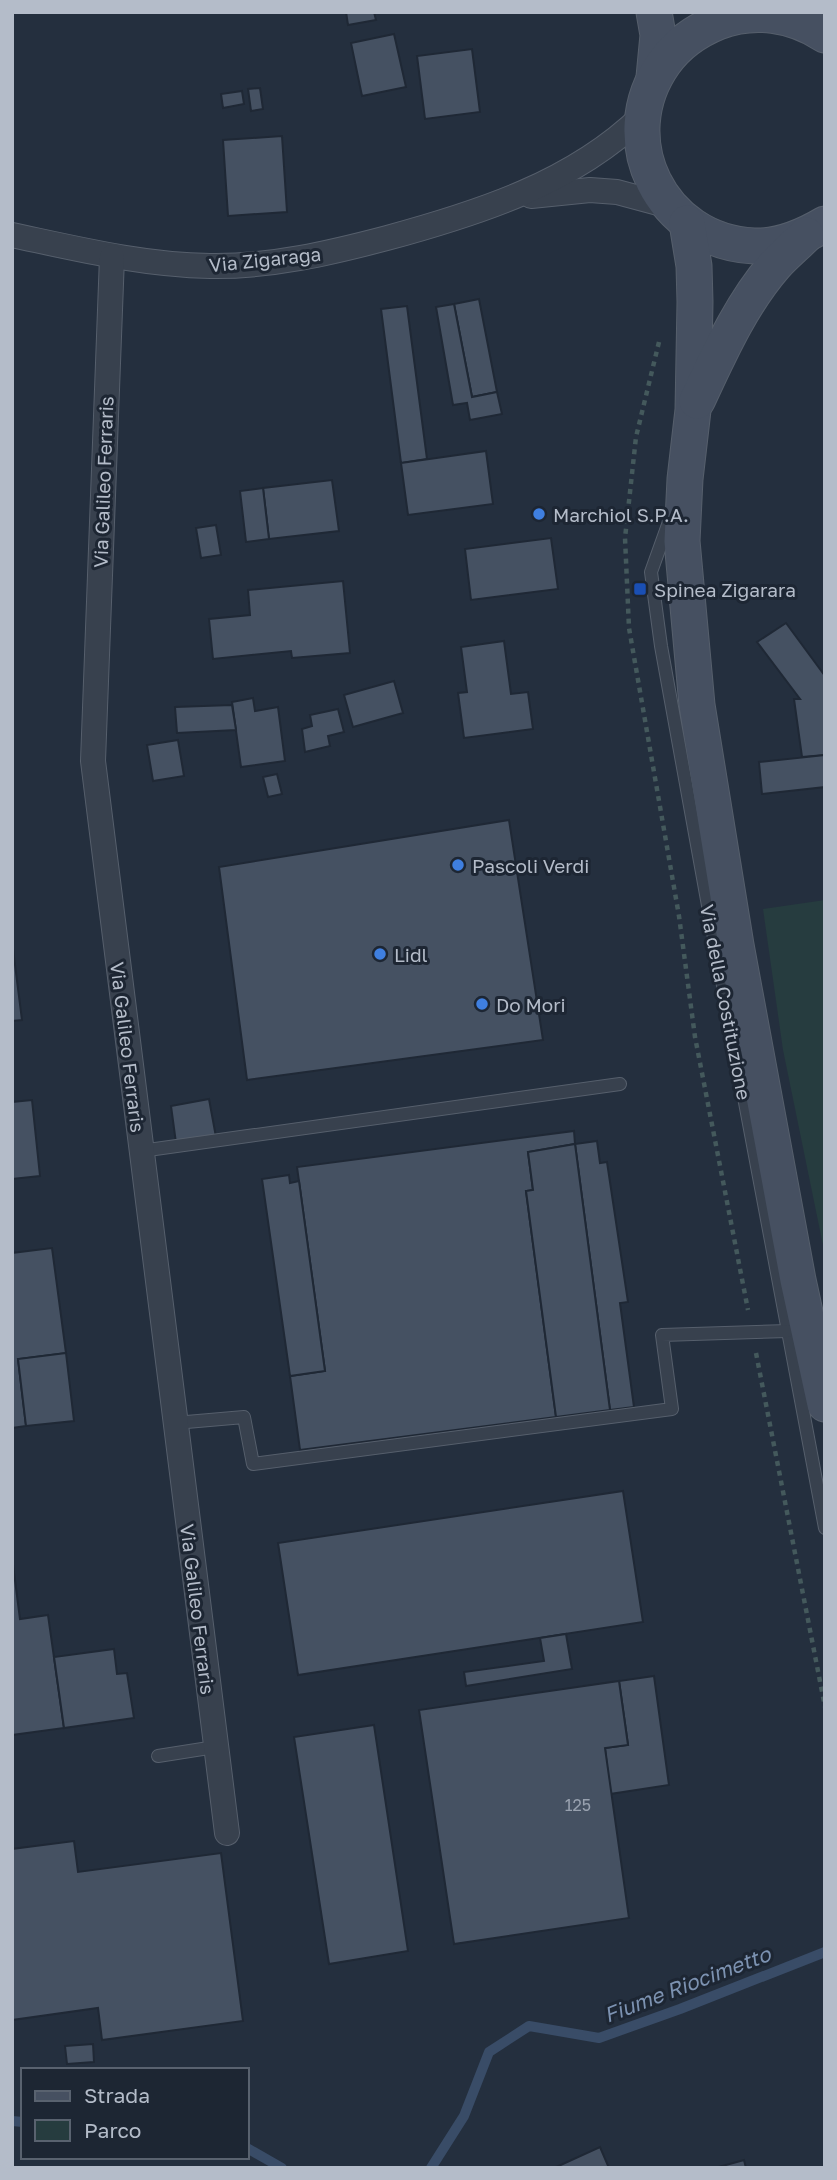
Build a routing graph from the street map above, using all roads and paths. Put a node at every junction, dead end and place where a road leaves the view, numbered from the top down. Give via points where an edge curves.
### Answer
1 (654, 12) edge
2 (763, 13) edge
3 (825, 35) edge
4 (654, 77) junction
5 (642, 116) junction
6 (513, 198) junction
7 (678, 214) junction
8 (816, 230) edge
9 (12, 235) edge
10 (112, 257) junction
11 (693, 410) junction
12 (685, 480) junction
13 (620, 1084) dead end
14 (141, 1151) junction
15 (788, 1331) junction
16 (825, 1404) edge
17 (175, 1423) junction
18 (825, 1528) edge
19 (215, 1747) junction
20 (158, 1756) dead end
21 (227, 1833) dead end

1 - 4 main road
2 - 3 main road via 788,18
2 - 4 main road via 731,17 700,29 674,50
4 - 5 main road
5 - 6 street, Via Zigaraga via 586,161
5 - 7 main road via 646,164 655,186
6 - 7 street, Via Zigaraga via 590,190 617,192
6 - 10 street, Via Zigaraga via 424,228 295,259 211,266
7 - 8 main road via 708,235 732,244 782,243
7 - 11 main road, Via della Costituzione via 694,266
8 - 11 main road, Via della Costituzione via 776,265 756,290
9 - 10 street, Via Zigaraga
10 - 14 street, Via Galileo Ferraris via 93,761
11 - 12 main road, Via della Costituzione
12 - 15 lane, Via della Costituzione via 651,572 706,898
12 - 16 main road, Via della Costituzione via 682,541 697,705 736,945
13 - 14 lane
14 - 17 street, Via Galileo Ferraris
15 - 17 lane via 662,1335 672,1409 253,1464 244,1417
15 - 18 lane, Via della Costituzione
17 - 19 street, Via Galileo Ferraris
19 - 20 lane
19 - 21 street, Via Galileo Ferraris

